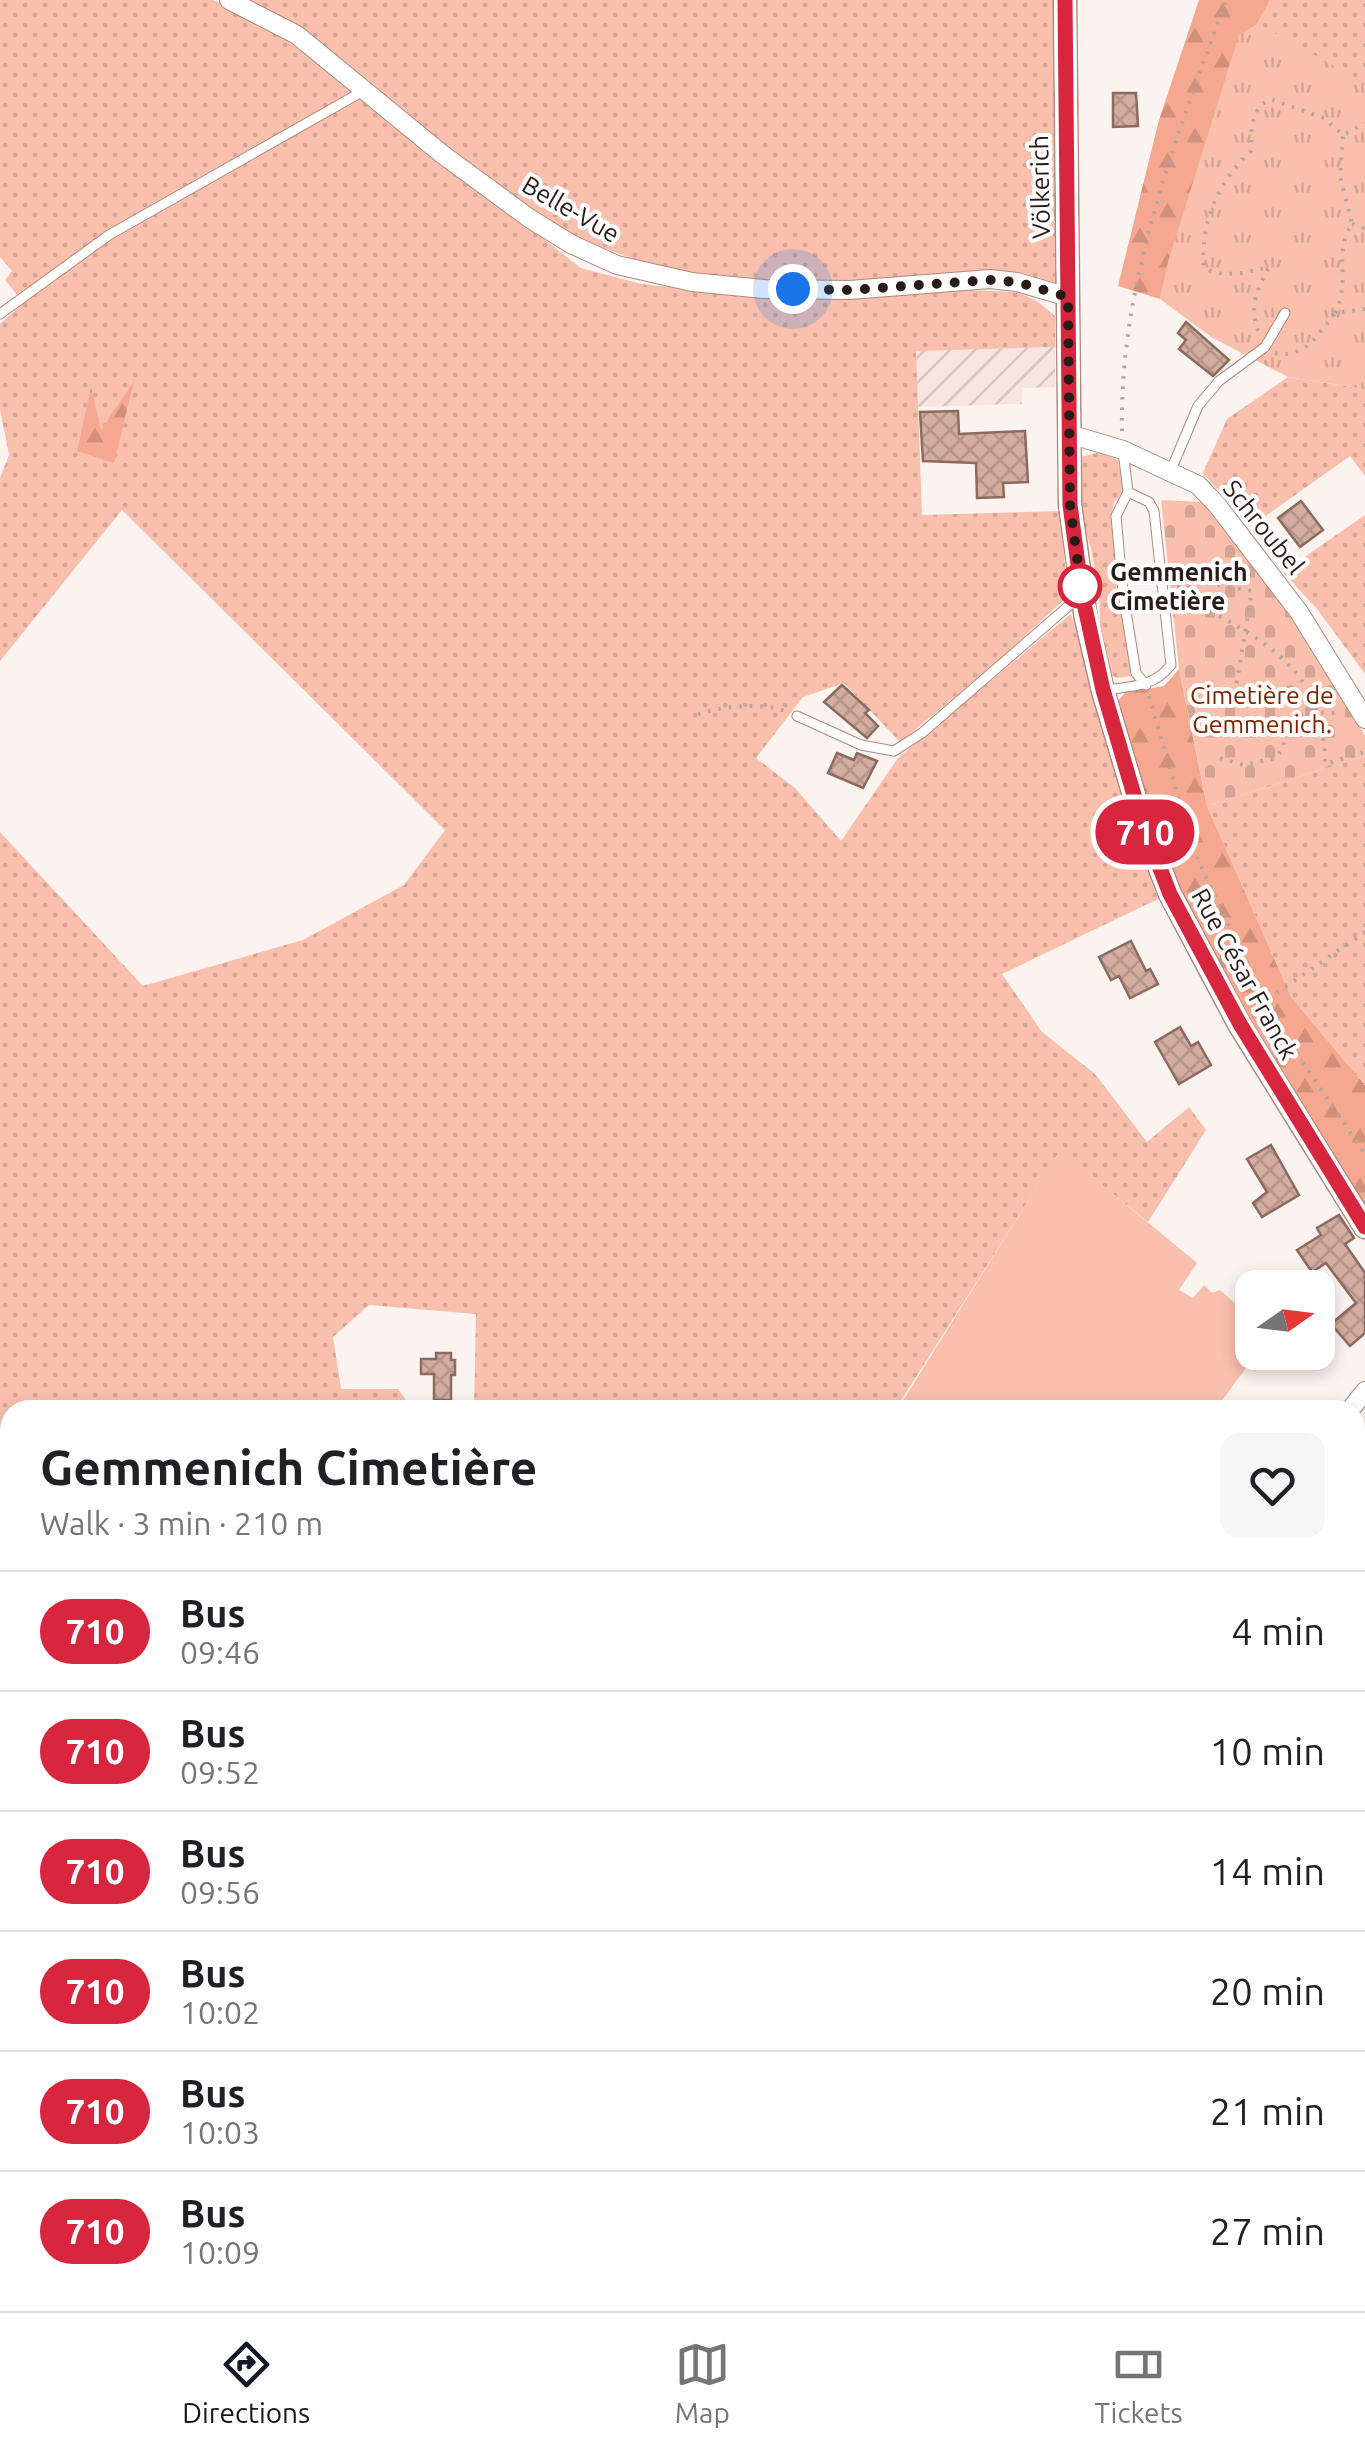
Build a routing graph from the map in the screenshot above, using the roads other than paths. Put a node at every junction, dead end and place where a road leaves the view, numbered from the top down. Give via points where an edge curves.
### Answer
1 (229, 0) edge
2 (1066, 0) edge
3 (364, 90) junction
4 (1068, 297) junction
5 (1285, 313) dead end
6 (0, 314) edge
7 (1069, 434) junction
8 (1123, 450) junction
9 (1170, 470) junction
10 (1128, 492) junction
11 (1082, 594) junction
12 (1146, 684) junction
13 (1103, 690) junction
14 (1363, 715) edge
15 (797, 716) road end
16 (1365, 1227) edge

1 - 3 street, Belle-Vue via 297,35
2 - 4 main road, Völkerich
3 - 4 street, Belle-Vue via 528,218 616,265 692,282 764,288 850,290 990,280
3 - 6 lane via 109,236
4 - 7 main road, Völkerich
5 - 9 lane via 1265,348 1218,381 1198,406
7 - 8 street, Schroubel
7 - 11 main road, Rue César Franck
8 - 9 street, Schroubel
8 - 10 lane
9 - 14 street, Schroubel via 1217,505 1299,612
10 - 12 lane via 1116,516 1123,593 1136,673
10 - 12 lane via 1154,511 1171,665
11 - 13 main road, Rue César Franck
11 - 15 lane via 894,751 861,745
12 - 13 lane
13 - 16 main road, Rue César Franck via 1170,894 1240,1024

